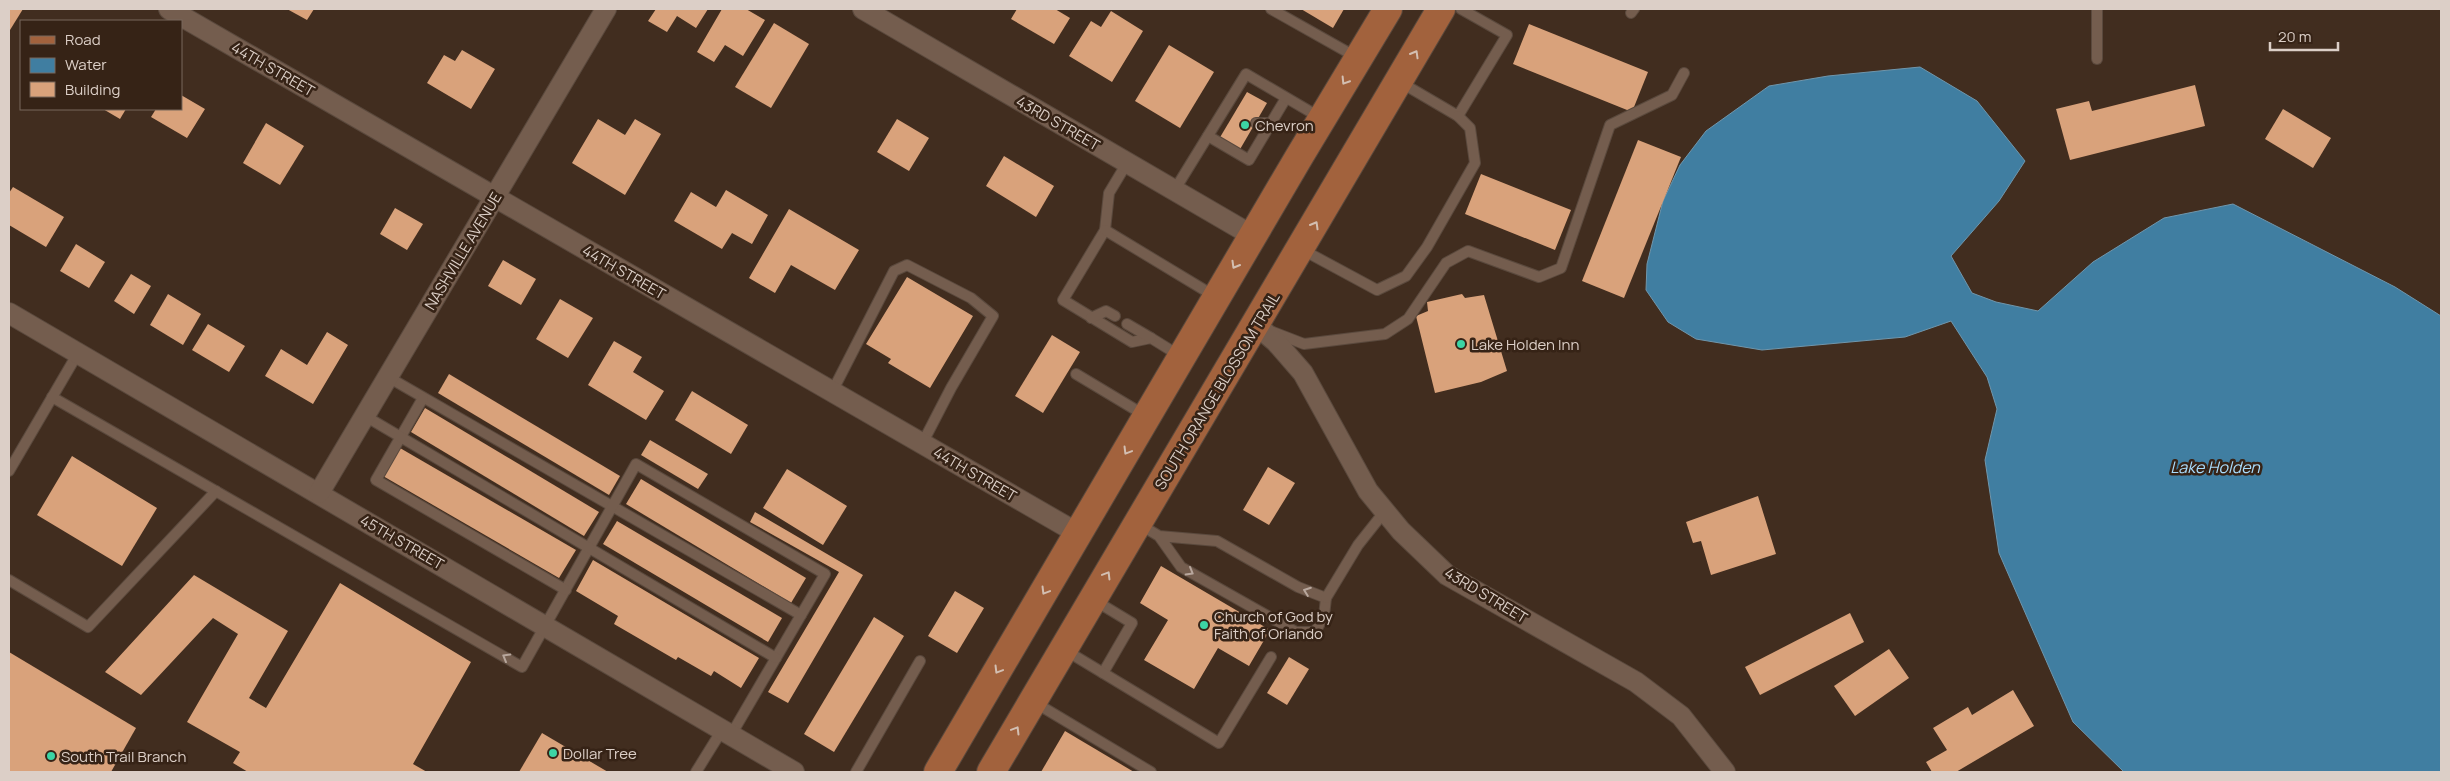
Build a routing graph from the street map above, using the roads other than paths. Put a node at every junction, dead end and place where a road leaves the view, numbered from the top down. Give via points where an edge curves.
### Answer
1 (169, 9) edge
2 (606, 9) edge
3 (863, 9) edge
4 (1271, 9) edge
5 (1388, 9) edge
6 (1442, 9) edge
7 (1462, 9) edge
8 (2098, 9) edge
9 (1359, 58) junction
10 (2097, 59) dead end
11 (1684, 73) dead end
12 (1399, 81) junction
13 (1286, 98) junction
14 (1458, 116) junction
15 (1322, 119) junction
16 (1217, 121) junction
17 (1229, 121) dead end
18 (1256, 123) dead end
19 (1270, 123) junction
20 (1208, 136) junction
21 (1127, 163) junction
22 (1174, 191) junction
23 (495, 198) junction
24 (1105, 230) junction
25 (1252, 236) junction
26 (1301, 249) junction
27 (1216, 298) junction
28 (9, 313) edge
29 (1115, 316) dead end
30 (1091, 318) junction
31 (1127, 324) dead end
32 (1256, 325) junction
33 (1151, 338) junction
34 (78, 353) junction
35 (1182, 357) junction
36 (1076, 374) dead end
37 (388, 378) junction
38 (832, 392) junction
39 (52, 397) junction
40 (423, 398) junction
41 (365, 416) junction
42 (1147, 416) junction
43 (401, 437) junction
44 (922, 444) junction
45 (9, 471) edge
46 (216, 491) junction
47 (319, 494) junction
48 (613, 506) junction
49 (1385, 511) junction
50 (1149, 529) junction
51 (1078, 534) junction
52 (590, 547) junction
53 (9, 580) edge
54 (566, 590) junction
55 (1326, 598) junction
56 (1093, 600) junction
57 (801, 615) junction
58 (546, 626) junction
59 (1064, 650) junction
60 (1271, 657) dead end
61 (776, 658) junction
62 (920, 661) dead end
63 (1103, 673) junction
64 (1033, 702) junction
65 (726, 732) junction
66 (959, 736) junction
67 (696, 772) edge
68 (794, 772) edge
69 (856, 772) edge
70 (938, 772) edge
71 (947, 772) edge
72 (991, 772) edge
73 (1152, 772) edge
74 (1725, 772) edge

1 - 23 street, 44TH STREET
2 - 23 street, NASHVILLE AVENUE
3 - 21 street, 43RD STREET
4 - 9 lane
5 - 9 main road
12 -> 6 main road, SOUTH ORANGE BLOSSOM TRAIL
7 - 14 lane via 1507,35
8 - 10 lane
9 -> 15 main road
11 - 32 lane via 1672,95 1610,125 1561,268 1539,277 1468,251 1446,263 1408,319 1385,334 1304,344
12 - 14 lane
26 -> 12 main road, SOUTH ORANGE BLOSSOM TRAIL
13 - 15 lane
13 - 16 lane via 1246,74
13 - 19 lane
14 - 26 lane via 1470,128 1475,163 1428,248 1406,276 1377,290
15 - 25 main road
16 - 17 lane
16 - 20 lane
18 - 19 lane
19 - 20 lane via 1249,160
20 - 22 lane
21 - 22 street, 43RD STREET
21 - 24 lane via 1109,194
22 - 25 street, 43RD STREET
23 - 37 street, NASHVILLE AVENUE
23 - 38 street, 44TH STREET
24 - 27 lane
24 - 30 lane via 1063,300
25 -> 27 main road
26 - 32 main road, SOUTH ORANGE BLOSSOM TRAIL
27 - 35 main road
28 - 34 street, 45TH STREET
29 - 30 lane via 1106,311
30 - 33 lane via 1132,342
31 - 33 lane
32 - 49 street, 43RD STREET via 1276,342 1302,373 1368,491
32 - 50 main road, SOUTH ORANGE BLOSSOM TRAIL
33 - 35 lane
34 - 39 lane
34 - 47 street, 45TH STREET
35 - 42 main road
36 - 42 lane
37 - 40 lane
37 - 41 street, NASHVILLE AVENUE
38 - 44 street, 44TH STREET
38 - 44 lane via 894,271 907,265 971,298 993,316
39 - 45 lane
39 - 46 lane
40 - 43 lane
40 - 48 lane
41 - 43 lane
41 - 47 street, NASHVILLE AVENUE
42 -> 51 main road
43 - 52 lane
43 - 54 lane via 376,480
44 - 51 street, 44TH STREET
46 - 53 lane via 88,627
58 -> 46 lane via 522,667
47 - 58 street, 45TH STREET
48 - 52 lane
48 - 57 lane
48 - 57 lane via 636,464 825,574
49 - 55 lane via 1358,545
49 - 74 street, 43RD STREET via 1447,575 1636,682 1681,716
55 -> 50 lane via 1298,587 1217,541
50 -> 55 lane via 1182,567 1296,632 1315,632 1324,616
56 -> 50 main road, SOUTH ORANGE BLOSSOM TRAIL
51 -> 66 main road
52 - 54 lane
52 - 61 lane
54 - 58 lane
56 - 59 main road, SOUTH ORANGE BLOSSOM TRAIL
56 - 63 lane via 1132,623
57 - 61 lane
58 - 65 street, 45TH STREET
59 - 63 lane
59 - 64 main road, SOUTH ORANGE BLOSSOM TRAIL
60 - 63 lane via 1219,743
61 - 65 lane
62 - 69 lane
72 -> 64 main road, SOUTH ORANGE BLOSSOM TRAIL
64 - 73 lane
65 - 67 lane
65 - 68 street, 45TH STREET
66 - 70 main road
66 - 71 main road

